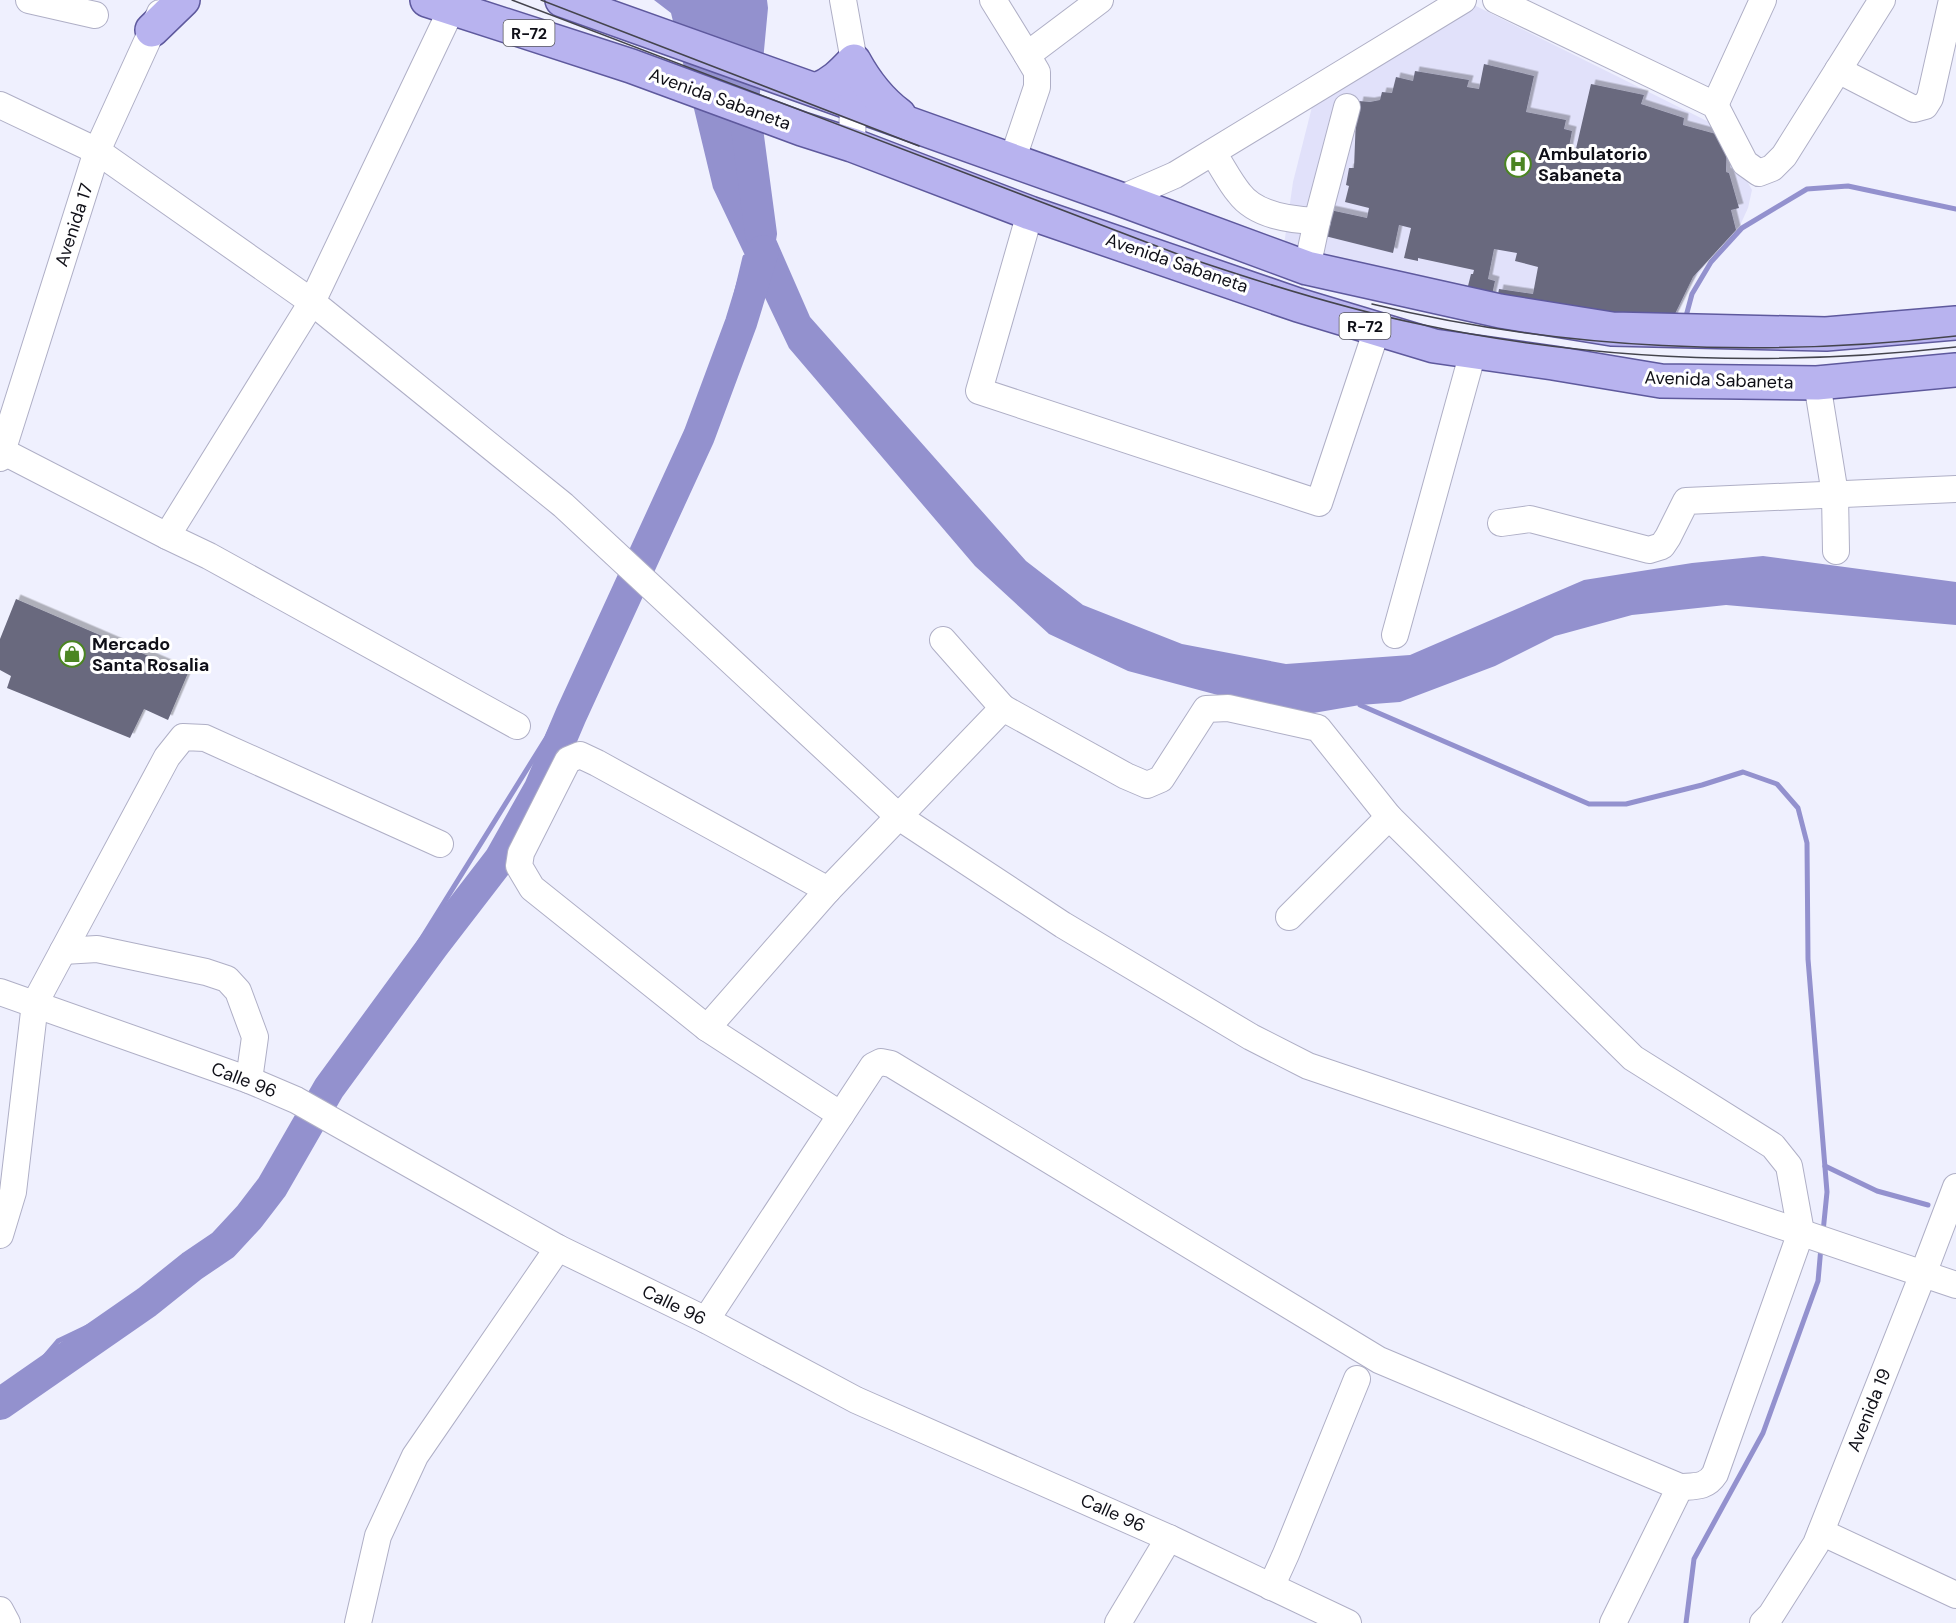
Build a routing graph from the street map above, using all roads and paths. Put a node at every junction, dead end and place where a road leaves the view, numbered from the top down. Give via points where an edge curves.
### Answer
1 (29, 0) edge
2 (562, 0) edge
3 (843, 0) edge
4 (993, 0) edge
5 (1100, 0) edge
6 (1463, 0) edge
7 (1496, 0) edge
8 (1763, 0) edge
9 (1882, 0) edge
10 (1952, 0) edge
11 (440, 4) edge
12 (163, 9) edge
13 (95, 15) dead end
14 (1027, 55) junction
15 (854, 61) junction
16 (1838, 70) junction
17 (813, 89) junction
18 (853, 104) junction
19 (0, 105) edge
20 (1715, 105) junction
21 (1347, 107) dead end
22 (915, 127) junction
23 (852, 145) junction
24 (97, 150) junction
25 (1214, 153) junction
26 (1012, 161) junction
27 (1175, 175) junction
28 (1120, 199) junction
29 (1030, 213) junction
30 (1176, 220) junction
31 (1317, 221) junction
32 (1307, 268) junction
33 (312, 302) junction
34 (1956, 323) edge
35 (1377, 329) junction
36 (1473, 352) junction
37 (1956, 370) edge
38 (1817, 383) junction
39 (1, 453) edge
40 (1956, 489) edge
41 (1835, 494) junction
42 (1501, 523) dead end
43 (167, 536) junction
44 (1836, 550) dead end
45 (1395, 635) dead end
46 (944, 640) dead end
47 (1003, 708) junction
48 (517, 726) dead end
49 (899, 817) junction
50 (1389, 818) junction
51 (440, 844) dead end
52 (828, 890) junction
53 (1289, 917) dead end
54 (63, 951) junction
55 (0, 992) edge
56 (35, 1004) junction
57 (707, 1028) junction
58 (249, 1080) junction
59 (841, 1115) junction
60 (1956, 1186) edge
61 (1801, 1232) junction
62 (0, 1235) edge
63 (558, 1248) junction
64 (1923, 1274) junction
65 (1956, 1285) edge
66 (706, 1320) junction
67 (1357, 1379) dead end
68 (1680, 1487) junction
69 (1821, 1532) junction
70 (1169, 1538) junction
71 (1271, 1587) junction
72 (1956, 1595) edge
73 (0, 1610) edge
74 (7, 1623) edge
75 (358, 1623) edge
76 (1118, 1623) edge
77 (1348, 1623) edge
78 (1614, 1623) edge
79 (1762, 1623) edge

1 - 13 street
2 - 17 main road, R-72
3 - 15 street
4 - 14 street
5 - 14 street
6 - 25 street
7 - 20 street
8 - 20 street
9 - 16 street
10 - 16 street via 1925,106 1914,109
11 - 23 main road, Avenida Sabaneta / R-72 via 631,66
11 - 33 street
12 - 24 street, Avenida 17
14 - 26 street via 1037,72 1037,87
15 - 17 main road via 827,86
15 - 18 street
15 - 22 main road via 884,103
16 - 20 street via 1784,156 1772,168 1759,173 1745,163
17 - 18 main road, R-72
18 - 22 main road, R-72
18 - 23 street
19 - 24 street
21 - 31 street
22 - 26 main road, R-72
23 - 29 main road, Avenida Sabaneta / R-72
24 - 33 street
24 - 39 street, Avenida 17
25 - 27 street
25 - 31 street via 1240,195 1264,213
26 - 28 main road, R-72
27 - 28 street
27 - 30 street
28 - 30 main road, R-72
29 - 35 main road, Avenida Sabaneta / R-72
29 - 35 street via 979,391 1319,503
30 - 32 main road, R-72
31 - 32 street
32 - 34 main road, R-72 via 1500,311 1612,330 1826,334
33 - 43 street
33 - 49 street via 563,505
35 - 36 main road, Avenida Sabaneta / R-72 via 1434,346
36 - 38 main road, Avenida Sabaneta / R-72 via 1662,381
36 - 45 street
37 - 38 main road, Avenida Sabaneta / R-72
38 - 41 street
39 - 43 street
40 - 41 street
41 - 42 street via 1686,501 1662,546 1649,550 1530,519
41 - 44 street
43 - 48 street
46 - 47 street
47 - 49 street
47 - 50 street via 1147,784 1161,778 1206,709 1228,708 1318,728
49 - 52 street
49 - 61 street via 1063,925 1251,1037 1308,1066
50 - 53 street
50 - 61 street via 1633,1058 1773,1146 1789,1166
51 - 54 street via 205,738 183,737 167,758
52 - 57 street
52 - 57 street via 597,763 580,755 568,760 521,853 519,866 532,888
54 - 56 street
54 - 58 street via 97,949 227,979 238,991 255,1037
55 - 56 street, Calle 96
56 - 58 street, Calle 96
56 - 62 street via 13,1192
57 - 59 street
58 - 63 street, Calle 96 via 296,1100
59 - 66 street
59 - 68 street via 873,1066 881,1062 891,1064 1379,1360
60 - 64 street, Avenida 19
61 - 64 street
61 - 68 street via 1715,1474 1710,1483 1702,1486
63 - 66 street, Calle 96
63 - 75 street via 415,1456 378,1536
64 - 65 street
64 - 69 street, Avenida 19
66 - 70 street, Calle 96 via 856,1400
67 - 71 street
68 - 78 street
69 - 72 street
69 - 79 street, Avenida 19 via 1772,1615
70 - 71 street, Calle 96
70 - 76 street
71 - 77 street, Calle 96
73 - 74 street

